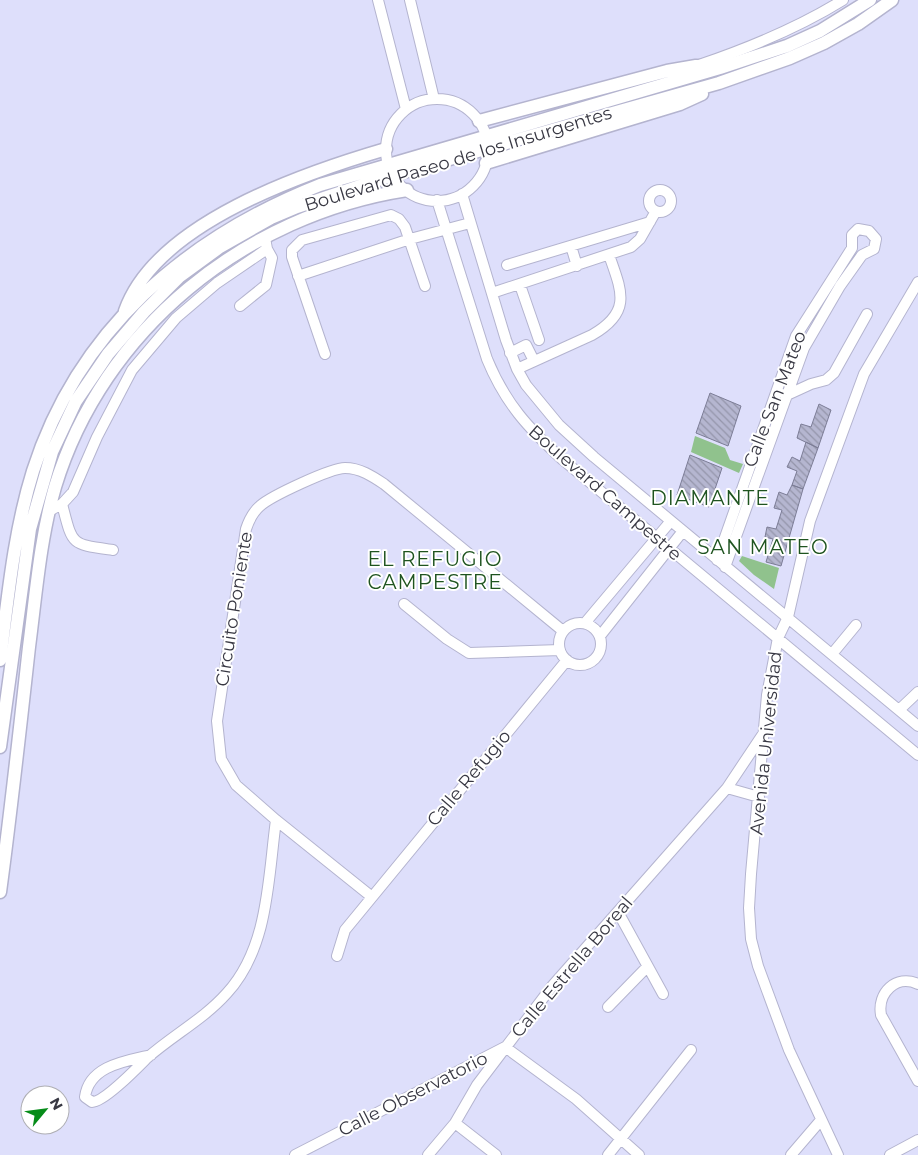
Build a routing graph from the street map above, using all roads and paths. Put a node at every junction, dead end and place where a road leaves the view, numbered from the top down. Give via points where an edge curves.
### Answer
1 (378, 0) edge
2 (410, 0) edge
3 (843, 0) edge
4 (870, 0) edge
5 (892, 0) edge
6 (696, 66) junction
7 (720, 68) junction
8 (719, 83) junction
9 (434, 99) junction
10 (406, 109) junction
11 (479, 121) junction
12 (487, 142) junction
13 (386, 149) junction
14 (486, 163) junction
15 (391, 170) junction
16 (407, 190) junction
17 (462, 194) junction
18 (437, 200) junction
19 (656, 211) dead end
20 (650, 222) junction
21 (470, 223) junction
22 (447, 229) junction
23 (410, 240) junction
24 (266, 243) junction
25 (572, 246) junction
26 (852, 248) junction
27 (609, 255) junction
28 (862, 255) junction
29 (507, 265) dead end
30 (577, 266) junction
31 (149, 269) junction
32 (298, 276) junction
33 (918, 282) edge
34 (520, 284) junction
35 (426, 286) dead end
36 (157, 290) junction
37 (492, 293) junction
38 (174, 300) junction
39 (240, 306) dead end
40 (866, 314) dead end
41 (123, 317) junction
42 (539, 340) dead end
43 (510, 352) junction
44 (326, 354) dead end
45 (534, 361) junction
46 (517, 369) junction
47 (776, 392) junction
48 (787, 396) junction
49 (748, 468) junction
50 (759, 472) junction
51 (62, 504) junction
52 (49, 511) junction
53 (670, 522) junction
54 (683, 531) junction
55 (657, 538) junction
56 (669, 548) junction
57 (113, 550) dead end
58 (721, 563) junction
59 (404, 604) dead end
60 (788, 617) junction
61 (585, 624) junction
62 (856, 625) dead end
63 (563, 631) junction
64 (600, 636) junction
65 (778, 638) junction
66 (560, 650) junction
67 (832, 654) junction
68 (0, 660) edge
69 (567, 660) junction
70 (918, 692) edge
71 (899, 710) junction
72 (918, 726) edge
73 (764, 734) junction
74 (0, 747) edge
75 (918, 755) edge
76 (727, 788) junction
77 (759, 797) junction
78 (276, 820) junction
79 (0, 892) edge
80 (372, 896) junction
81 (618, 912) junction
82 (337, 956) dead end
83 (647, 967) junction
84 (918, 984) edge
85 (664, 994) dead end
86 (608, 1007) dead end
87 (505, 1046) junction
88 (690, 1050) dead end
89 (151, 1055) junction
90 (918, 1081) edge
91 (821, 1120) junction
92 (455, 1123) junction
93 (620, 1139) junction
94 (918, 1140) edge
95 (295, 1155) edge
96 (428, 1155) edge
97 (496, 1155) edge
98 (608, 1155) edge
99 (639, 1155) edge
100 (791, 1155) edge
101 (838, 1155) edge
102 (890, 1155) edge

1 - 10 street
2 - 9 street
3 - 6 street via 810,21
4 - 7 main road, Boulevard Paseo de los Insurgentes via 820,32
5 - 8 main road, Boulevard Paseo de los Insurgentes via 824,43
6 - 7 main road
6 - 11 main road
7 - 12 main road, Boulevard Paseo de los Insurgentes
8 - 12 main road, Boulevard Paseo de los Insurgentes
8 - 14 main road via 680,104
9 - 10 street
9 - 11 street via 459,104
10 - 13 street via 392,127
11 - 12 street
12 - 14 street
12 - 15 main road, Boulevard Paseo de los Insurgentes
13 - 15 street
13 - 31 main road via 298,178 239,206 188,236
14 - 17 street via 475,183
15 - 16 street
15 - 36 main road, Boulevard Paseo de los Insurgentes via 271,218 220,247
16 - 18 street via 421,198
16 - 24 main road via 346,203 279,229
17 - 18 street
17 - 21 street, Boulevard Campestre
18 - 22 street, Boulevard Campestre
19 - 20 street
20 - 25 street
20 - 27 street via 636,243
21 - 22 street
21 - 37 street, Boulevard Campestre
22 - 23 street
22 - 55 street, Boulevard Campestre via 487,359 511,407 563,460
23 - 32 street
23 - 32 street via 399,219 391,216 302,240 292,250
23 - 35 street
24 - 38 main road via 218,265
24 - 39 street via 272,258 266,285
24 - 51 street via 176,318 132,370 73,492
25 - 29 street
25 - 30 street
26 - 28 street
26 - 28 street, Calle San Mateo via 851,238 855,231 869,231 876,244
26 - 47 street, Calle San Mateo via 796,336
27 - 30 street
27 - 45 street via 621,296 615,317 604,328
28 - 48 street, Calle San Mateo via 811,334
30 - 34 street
31 - 36 main road via 148,277
31 - 41 main road via 130,298
32 - 44 street
33 - 60 street, Avenida Universidad via 858,386 810,521
34 - 37 street
34 - 42 street
36 - 38 main road
36 - 41 main road, Boulevard Paseo de los Insurgentes
36 - 74 main road, Boulevard Paseo de los Insurgentes via 92,376 64,425 47,466 30,529
37 - 43 street, Boulevard Campestre
38 - 52 main road via 137,338 94,400 67,456
40 - 48 street via 834,373 826,380
41 - 68 main road, Boulevard Paseo de los Insurgentes via 82,368 59,408 38,456 13,558
43 - 45 street via 526,345
43 - 46 street, Boulevard Campestre
45 - 46 street
46 - 53 street, Boulevard Campestre via 530,391 559,425
47 - 48 street
47 - 49 street, Calle San Mateo
48 - 50 street, Calle San Mateo
49 - 50 street
49 - 58 street, Calle San Mateo
50 - 58 street, Calle San Mateo
51 - 52 street
51 - 57 street via 71,536 80,546
52 - 79 main road via 38,569
53 - 54 street, Boulevard Campestre
53 - 55 street
54 - 56 street
54 - 58 street, Boulevard Campestre
55 - 56 street, Boulevard Campestre
55 - 61 street
56 - 64 street
56 - 65 street, Boulevard Campestre
58 - 60 street, Boulevard Campestre
59 - 66 street via 469,654
60 - 65 street, Avenida Universidad
60 - 67 street, Boulevard Campestre
61 - 63 street via 573,624
61 - 64 street
62 - 67 street
63 - 66 street
63 - 78 street, Circuito Poniente via 367,473 343,468 331,471 261,505 251,516 246,529 217,738 221,759 236,785
64 - 69 street via 600,652 596,659 581,665
65 - 73 street, Avenida Universidad
65 - 75 street, Boulevard Campestre
66 - 69 street
67 - 71 street, Boulevard Campestre
69 - 80 street, Calle Refugio
70 - 71 street
71 - 72 street, Boulevard Campestre
73 - 76 street, Calle Estrella Boreal
73 - 77 street, Avenida Universidad
76 - 77 street
76 - 81 street, Calle Estrella Boreal
77 - 91 street, Avenida Universidad via 749,908 751,939 789,1050
78 - 80 street, Circuito Poniente
78 - 89 street via 264,913 247,963 227,993
80 - 82 street, Calle Refugio via 345,930
81 - 83 street
81 - 87 street, Calle Estrella Boreal via 553,985
83 - 85 street
83 - 86 street
84 - 90 street via 909,980 896,983 888,989 880,1006 881,1015
87 - 92 street, Calle Estrella Boreal
87 - 93 street via 576,1099
87 - 95 street, Calle Observatorio
88 - 93 street
89 - 89 street via 96,1102 85,1097 90,1082 109,1065
91 - 100 street
91 - 101 street, Avenida Universidad
92 - 96 street, Calle Estrella Boreal
92 - 97 street
93 - 98 street
93 - 99 street
94 - 102 street

